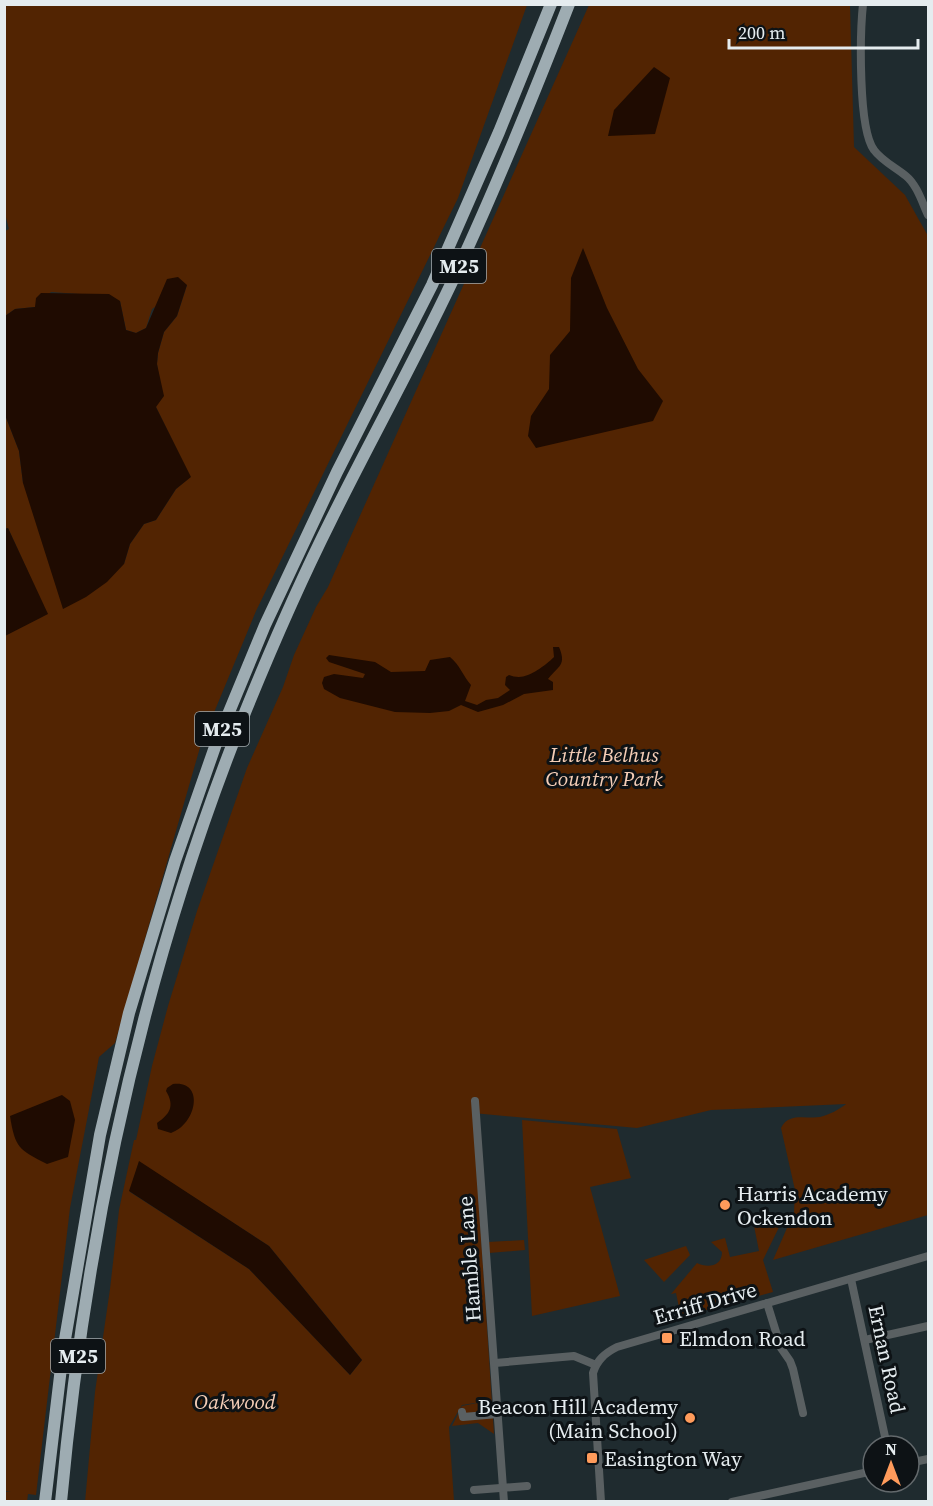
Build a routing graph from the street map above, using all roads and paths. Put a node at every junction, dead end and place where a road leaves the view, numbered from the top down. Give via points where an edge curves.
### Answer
1 (551, 4) edge
2 (569, 4) edge
3 (863, 4) edge
4 (928, 215) edge
5 (475, 1101) dead end
6 (928, 1256) edge
7 (851, 1279) junction
8 (767, 1303) junction
9 (928, 1326) edge
10 (865, 1340) junction
11 (495, 1363) junction
12 (596, 1365) junction
13 (802, 1413) dead end
14 (498, 1414) junction
15 (463, 1418) dead end
16 (885, 1434) edge
17 (861, 1474) edge
18 (527, 1486) dead end
19 (503, 1488) junction
20 (474, 1489) dead end
21 (759, 1498) edge
22 (45, 1502) edge
23 (61, 1502) edge
24 (504, 1502) edge
25 (601, 1502) edge
26 (732, 1502) edge

1 - 22 highway, M25 via 432,285 265,625 217,741 178,851 129,1013 100,1135 63,1351
2 - 23 highway, M25 via 452,281 294,598 245,713 195,849 147,1004 116,1137 82,1330
3 - 4 street via 861,71 871,147 908,177
5 - 11 street, Hamble Lane
6 - 7 street, Erriff Drive
7 - 8 street, Erriff Drive
7 - 10 street, Ernan Road
8 - 12 street, Erriff Drive via 617,1347
8 - 13 street via 781,1348 793,1369
9 - 10 street
10 - 16 street, Ernan Road
11 - 12 street via 574,1356
11 - 14 street, Hamble Lane
12 - 25 street via 593,1382
14 - 15 street
14 - 19 street, Hamble Lane
17 - 21 street
18 - 19 street
19 - 20 street
19 - 24 street, Hamble Lane
21 - 26 street

